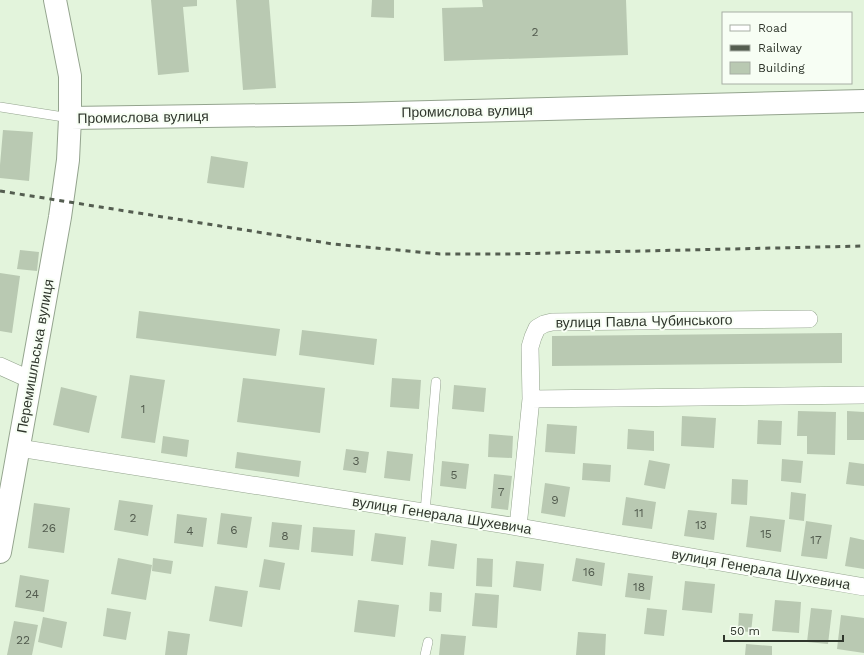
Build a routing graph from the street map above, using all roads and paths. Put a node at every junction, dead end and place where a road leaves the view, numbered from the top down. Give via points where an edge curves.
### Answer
1 (55, 0) edge
2 (864, 101) edge
3 (0, 107) edge
4 (70, 118) junction
5 (809, 319) dead end
6 (0, 366) edge
7 (31, 380) junction
8 (436, 382) dead end
9 (864, 395) edge
10 (531, 399) junction
11 (19, 448) junction
12 (425, 512) junction
13 (518, 526) junction
14 (0, 552) edge
15 (864, 587) edge
16 (428, 642) dead end
17 (425, 655) edge

1 - 4 street, Перемишльська вулиця via 70,76
2 - 4 street, Промислова вулиця via 352,114
3 - 4 lane
4 - 7 street, Перемишльська вулиця via 68,160 60,217
5 - 10 street, вулиця Павла Чубинського via 544,324 538,328 530,347
6 - 7 street
7 - 11 street, Перемишльська вулиця
8 - 12 lane
9 - 10 street
10 - 13 street, вулиця Павла Чубинського
11 - 12 street, вулиця Генерала Шухевича
11 - 14 street, Перемишльська вулиця
12 - 13 street, вулиця Генерала Шухевича
13 - 15 street, вулиця Генерала Шухевича
16 - 17 lane

